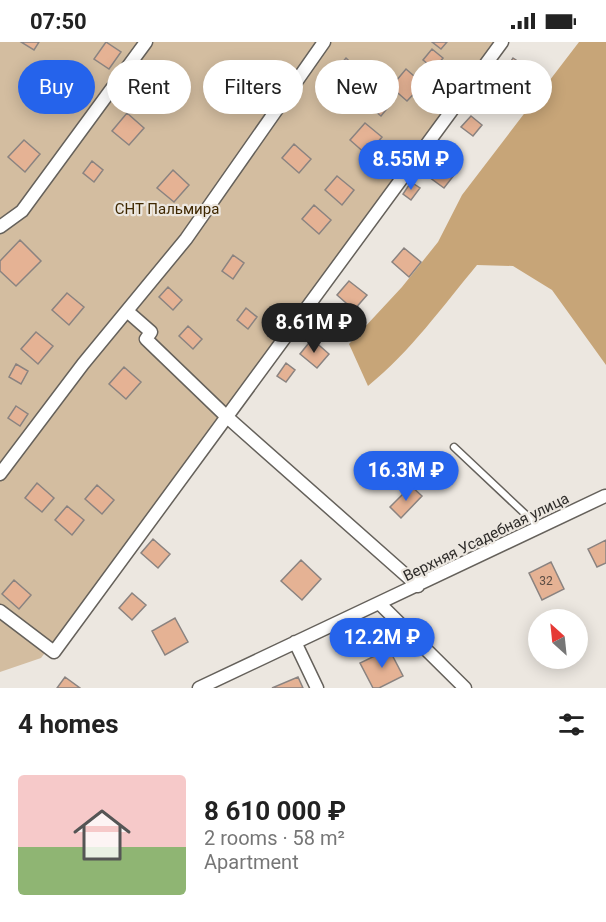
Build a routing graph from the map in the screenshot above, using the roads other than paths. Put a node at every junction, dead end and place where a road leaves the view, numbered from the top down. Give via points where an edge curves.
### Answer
1 (146, 42) edge
2 (324, 42) edge
3 (502, 42) edge
4 (0, 227) edge
5 (127, 311) junction
6 (227, 417) junction
7 (454, 447) dead end
8 (0, 474) edge
9 (605, 496) edge
10 (539, 527) junction
11 (418, 586) junction
12 (380, 604) junction
13 (0, 611) edge
14 (295, 642) junction
15 (199, 688) edge
16 (317, 688) edge
17 (465, 688) edge

1 - 4 street via 22,211
2 - 5 street via 186,239
3 - 6 street
5 - 6 street via 151,332 146,339
5 - 8 street
6 - 11 street
6 - 13 street via 54,652
7 - 10 lane
9 - 10 street, Верхняя Усадебная улица
10 - 11 street, Верхняя Усадебная улица
11 - 12 street, Верхняя Усадебная улица
12 - 14 street, Верхняя Усадебная улица
12 - 17 street
14 - 15 street, Верхняя Усадебная улица
14 - 16 street

